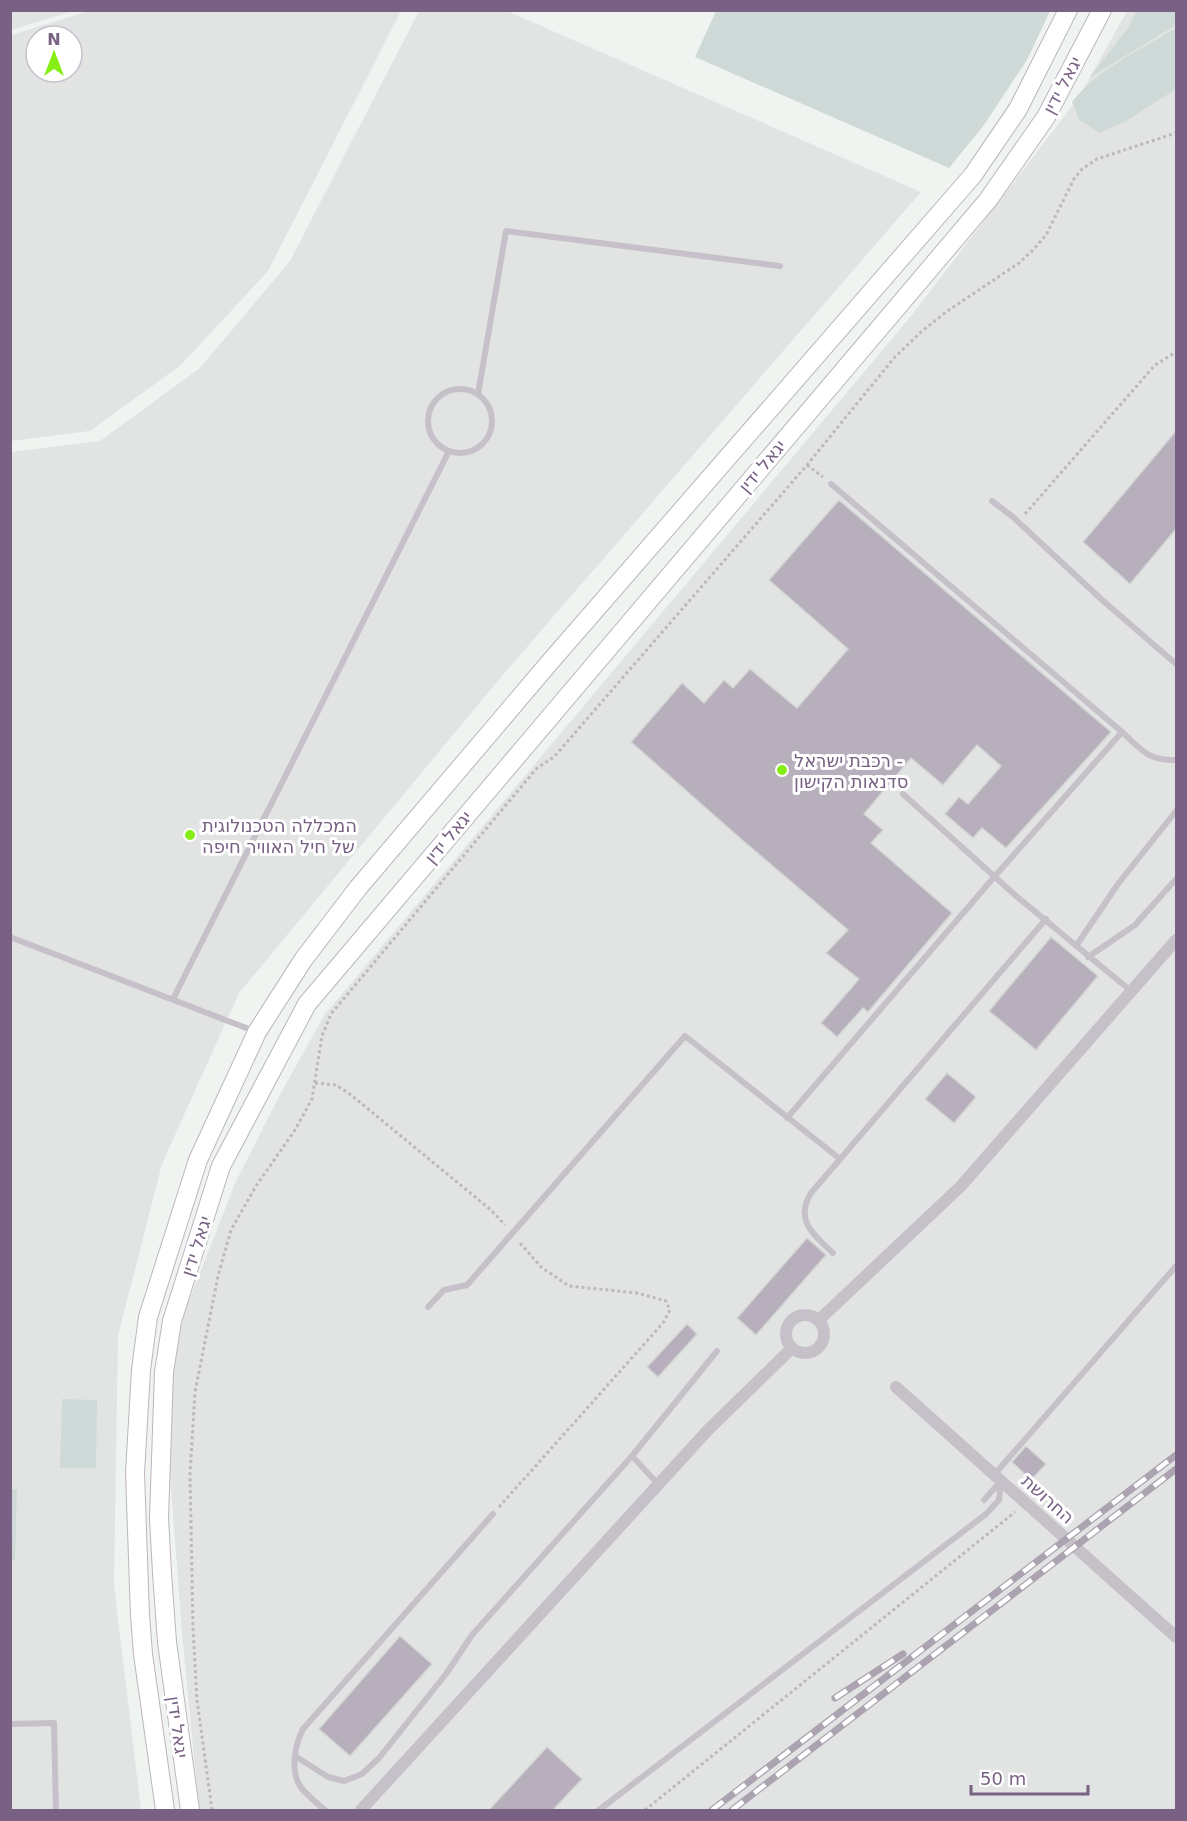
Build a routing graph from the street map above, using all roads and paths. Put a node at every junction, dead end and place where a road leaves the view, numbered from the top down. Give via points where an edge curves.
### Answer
1 (1068, 10) edge
2 (1102, 10) edge
3 (1176, 133) edge
4 (780, 266) dead end
5 (1176, 352) edge
6 (478, 394) junction
7 (449, 451) junction
8 (807, 465) junction
9 (831, 484) joint
10 (992, 501) dead end
11 (1018, 522) junction
12 (1176, 664) edge
13 (1122, 732) junction
14 (1176, 760) edge
15 (903, 794) dead end
16 (1176, 811) edge
17 (995, 876) junction
18 (1176, 879) edge
19 (1046, 919) junction
20 (10, 937) edge
21 (1176, 939) edge
22 (1076, 946) junction
23 (1088, 957) junction
24 (1131, 991) junction
25 (173, 999) junction
26 (257, 1032) junction
27 (315, 1083) junction
28 (787, 1118) junction
29 (840, 1159) junction
30 (512, 1234) junction
31 (833, 1252) dead end
32 (1176, 1266) edge
33 (428, 1307) dead end
34 (819, 1320) junction
35 (792, 1348) junction
36 (717, 1351) dead end
37 (896, 1387) dead end
38 (632, 1456) junction
39 (998, 1478) junction
40 (658, 1484) junction
41 (984, 1500) dead end
42 (1026, 1503) junction
43 (493, 1514) joint
44 (1176, 1637) edge
45 (10, 1724) edge
46 (295, 1756) junction
47 (56, 1810) edge
48 (165, 1810) edge
49 (190, 1810) edge
50 (212, 1810) edge
51 (325, 1810) edge
52 (361, 1810) edge
53 (598, 1810) edge
54 (645, 1810) edge

1 - 26 main road, יגאל ידין via 1018,109 973,175 358,888 303,960
2 - 49 main road, יגאל ידין via 1046,117 988,200 307,1004 221,1166 172,1321 163,1384 159,1518 162,1573 167,1642
3 - 8 path via 1097,159 1082,169 1046,235 1033,250 946,312 901,351
4 - 6 lane via 506,231
5 - 11 path via 1155,365
6 - 7 lane via 486,401 493,420 486,440 470,452
6 - 7 lane via 457,388 446,391 431,406 428,428 432,438
7 - 25 lane
8 - 9 path
8 - 27 path via 554,757 537,768 332,1014 322,1036
9 - 13 lane
10 - 11 lane
11 - 12 lane
13 - 14 lane via 1149,756
13 - 17 lane
15 - 17 lane
16 - 22 lane via 1118,884
17 - 19 lane
17 - 28 lane
18 - 23 lane via 1135,925
19 - 22 lane
19 - 29 lane
20 - 25 lane
21 - 24 street
22 - 23 lane
23 - 24 lane
24 - 34 street via 961,1186
25 - 26 lane
26 - 48 main road, יגאל ידין via 198,1160 147,1317 142,1359 135,1473 139,1604
27 - 30 path via 336,1085 351,1095 491,1210
27 - 50 path via 312,1099 295,1130 231,1230 195,1392 190,1474 193,1628 197,1700
28 - 29 lane
28 - 30 lane via 685,1036
29 - 31 lane via 804,1206 811,1233
30 - 33 lane via 467,1286 444,1290
30 - 43 path via 540,1267 569,1286 652,1296 666,1301 670,1310 663,1323
32 - 39 lane
34 - 35 street via 805,1315 792,1320 786,1334
34 - 35 street via 825,1334 819,1348 805,1354
35 - 40 street
36 - 38 lane
37 - 39 street, החרושת
38 - 40 lane
38 - 46 lane via 472,1635 439,1683 362,1774 344,1781 328,1777
39 - 41 lane
39 - 42 street, החרושת
39 - 53 lane via 999,1500 986,1514
40 - 52 street
42 - 44 street, החרושת
42 - 54 path
43 - 46 lane via 303,1730
45 - 47 lane via 54,1723
46 - 51 lane via 295,1776 301,1788

